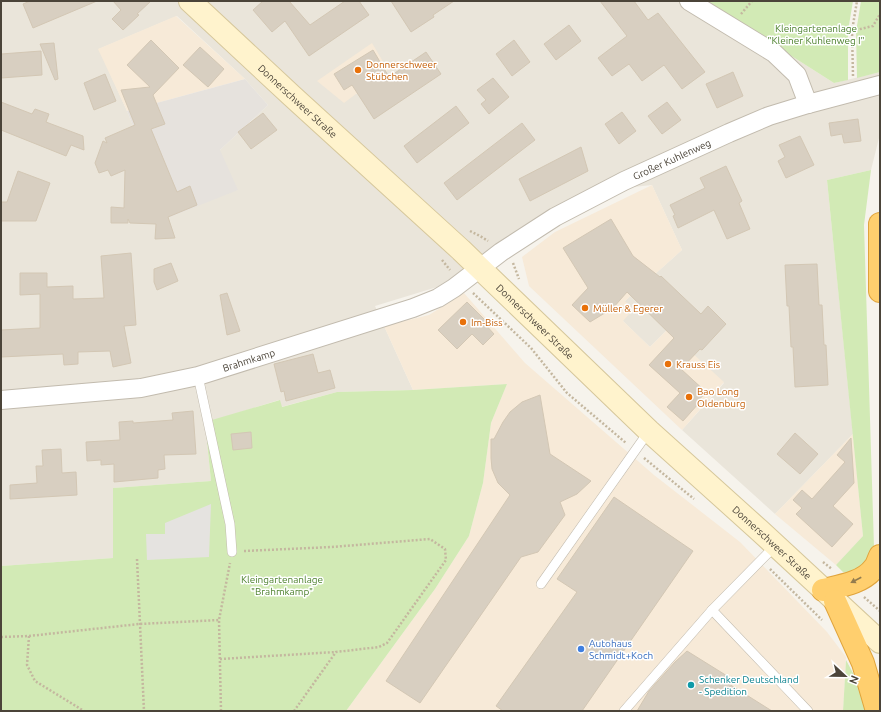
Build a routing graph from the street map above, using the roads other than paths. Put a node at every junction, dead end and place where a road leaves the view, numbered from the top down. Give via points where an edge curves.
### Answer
1 (190, 1) edge
2 (689, 1) edge
3 (880, 84) edge
4 (808, 104) junction
5 (880, 224) edge
6 (480, 267) junction
7 (880, 291) edge
8 (198, 376) junction
9 (1, 400) edge
10 (649, 431) junction
11 (775, 546) junction
12 (232, 552) road end
13 (880, 556) edge
14 (541, 584) dead end
15 (829, 596) junction
16 (712, 610) junction
17 (880, 642) edge
18 (624, 711) edge
19 (808, 711) edge
20 (877, 711) edge

1 - 6 main road, Donnerschweer Straße
2 - 4 street via 774,53 797,75
3 - 4 street, Großer Kuhlenweg
4 - 6 street, Großer Kuhlenweg via 769,116 624,181 555,217
5 - 7 highway
6 - 8 street, Brahmkamp via 438,298 413,308
6 - 10 main road, Donnerschweer Straße
8 - 9 street, Brahmkamp via 142,388
8 - 12 lane via 230,524
10 - 11 main road, Donnerschweer Straße
10 - 14 lane
11 - 15 main road, Donnerschweer Straße
11 - 16 lane
13 -> 15 highway via 874,568 863,577
15 - 17 main road, Donnerschweer Straße
15 - 20 highway via 863,664
16 - 18 lane
16 - 19 lane

